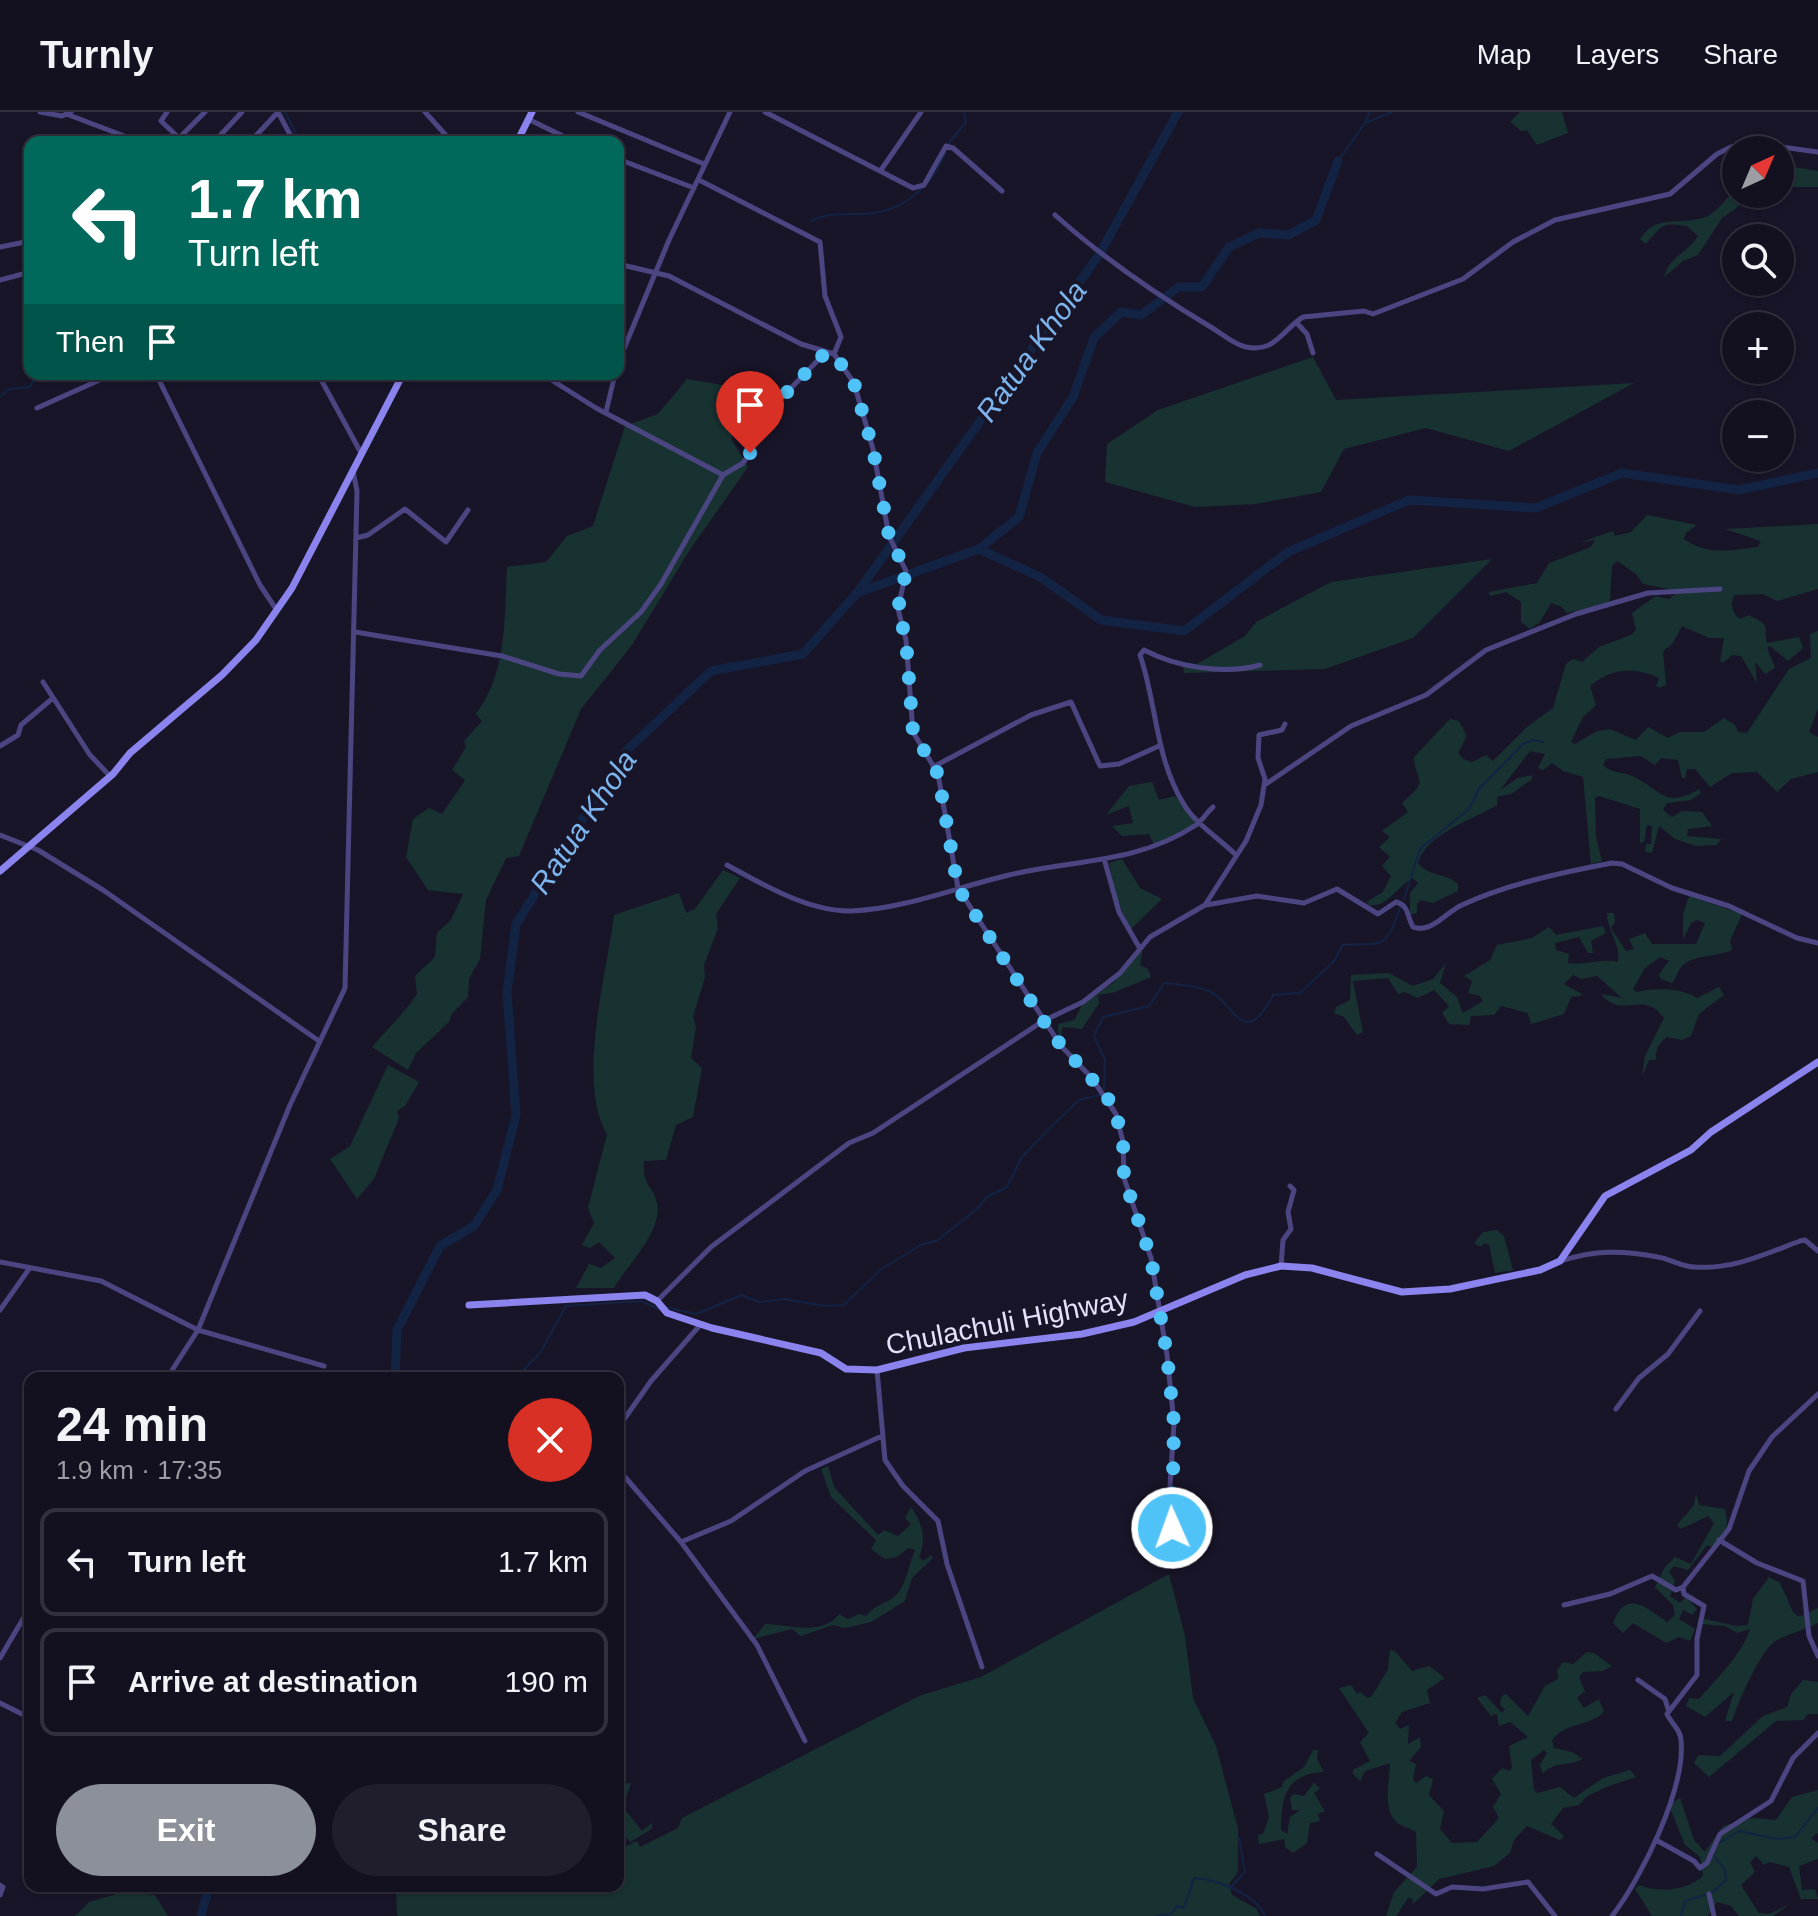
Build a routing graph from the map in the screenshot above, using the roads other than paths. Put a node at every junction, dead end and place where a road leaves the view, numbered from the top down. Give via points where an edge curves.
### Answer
1 (40, 112) edge
2 (167, 112) edge
3 (205, 112) edge
4 (242, 112) edge
5 (278, 112) edge
6 (425, 112) edge
7 (578, 112) edge
8 (730, 112) edge
9 (765, 112) edge
10 (921, 112) edge
11 (70, 113) edge
12 (530, 116) edge
13 (126, 136) edge
14 (174, 136) edge
15 (183, 136) edge
16 (220, 136) edge
17 (256, 136) edge
18 (291, 136) edge
19 (447, 136) edge
20 (520, 136) edge
21 (565, 136) edge
22 (1818, 152) edge
23 (624, 161) edge
24 (704, 164) junction
25 (881, 170) junction
26 (699, 180) junction
27 (694, 188) junction
28 (1002, 191) dead end
29 (1055, 215) dead end
30 (24, 242) edge
31 (0, 247) edge
32 (624, 266) edge
33 (24, 274) edge
34 (656, 274) junction
35 (0, 280) edge
36 (1295, 322) junction
37 (624, 349) edge
38 (1313, 353) dead end
39 (824, 354) junction
40 (834, 354) junction
41 (100, 380) edge
42 (159, 380) edge
43 (321, 380) edge
44 (400, 380) edge
45 (552, 380) edge
46 (614, 380) edge
47 (37, 408) dead end
48 (606, 412) junction
49 (361, 453) junction
50 (353, 468) junction
51 (723, 475) junction
52 (468, 510) dead end
53 (356, 538) junction
54 (1720, 589) dead end
55 (276, 609) junction
56 (355, 632) junction
57 (1260, 665) dead end
58 (43, 682) dead end
59 (53, 698) junction
60 (1285, 724) dead end
61 (0, 746) edge
62 (1159, 746) junction
63 (933, 767) junction
64 (110, 776) junction
65 (1265, 784) junction
66 (1213, 807) dead end
67 (1199, 823) junction
68 (0, 835) edge
69 (26, 846) junction
70 (1236, 855) junction
71 (1105, 862) junction
72 (727, 865) dead end
73 (0, 871) edge
74 (958, 888) junction
75 (1205, 905) junction
76 (1818, 943) edge
77 (1139, 947) junction
78 (1043, 1021) junction
79 (319, 1041) junction
80 (1818, 1062) edge
81 (1290, 1186) dead end
82 (1818, 1251) edge
83 (1560, 1261) junction
84 (0, 1262) edge
85 (1281, 1266) junction
86 (29, 1269) junction
87 (657, 1301) junction
88 (469, 1305) dead end
89 (0, 1310) edge
90 (1700, 1311) dead end
91 (1158, 1313) junction
92 (701, 1323) junction
93 (198, 1330) junction
94 (324, 1366) dead end
95 (877, 1370) junction
96 (171, 1372) edge
97 (1818, 1394) edge
98 (1616, 1409) dead end
99 (624, 1419) edge
100 (882, 1436) junction
101 (624, 1476) edge
102 (1719, 1540) junction
103 (681, 1542) junction
104 (1174, 1566) dead end
105 (1683, 1587) junction
106 (1564, 1605) dead end
107 (24, 1617) edge
108 (1818, 1656) edge
109 (0, 1658) edge
110 (982, 1667) dead end
111 (1638, 1680) dead end
112 (0, 1703) edge
113 (1667, 1714) junction
114 (24, 1715) edge
115 (1818, 1733) edge
116 (805, 1741) dead end
117 (1656, 1840) junction
118 (1377, 1854) dead end
119 (0, 1885) edge
120 (1709, 1894) dead end
121 (0, 1895) edge
122 (1555, 1916) edge
123 (1612, 1916) edge
124 (1714, 1916) edge

1 - 11 street
2 - 14 street via 161,121
3 - 15 street
4 - 16 street
5 - 17 street
5 - 18 street
6 - 19 street
7 - 24 street
8 - 24 street
9 - 25 street
10 - 25 street
11 - 13 street
12 - 20 street
12 - 21 street
22 - 36 street via 1753,143 1731,147 1670,194 1555,220 1513,242 1481,270 1410,301 1373,314 1303,317
23 - 27 street
24 - 26 street
25 - 28 street via 918,188 946,146
26 - 27 street
26 - 40 street via 820,242 825,296 841,337
27 - 34 street
29 - 36 street via 1099,255 1245,347 1278,341
30 - 31 street
32 - 34 street
33 - 35 street
34 - 37 street
34 - 39 street via 687,284
36 - 38 street via 1304,329
39 - 40 street
39 - 51 street via 763,417 748,438 750,453 743,463
40 - 63 street via 854,383 889,536 906,571 898,609 906,640 913,732
41 - 47 street
42 - 55 street
43 - 49 street
44 - 49 street
45 - 48 street
46 - 48 street
48 - 51 street
49 - 50 street
50 - 53 street
50 - 55 street
51 - 56 street via 661,584 581,676 502,656
52 - 53 street via 446,542 405,509
53 - 56 street
54 - 65 street via 1648,593 1576,614 1486,650 1426,695 1351,726
55 - 64 street via 236,663
56 - 79 street via 345,988
57 - 62 street via 1176,665 1141,651
58 - 59 street
59 - 61 street
59 - 64 street
60 - 65 street via 1282,730 1259,735
62 - 63 street via 1119,764 1100,766 1071,702 1031,715
62 - 67 street via 1183,803
63 - 74 street via 946,807
64 - 69 street
65 - 70 street via 1254,825
66 - 67 street
67 - 70 street
67 - 71 street
68 - 69 street
69 - 73 street
69 - 79 street via 103,890
70 - 75 street
71 - 74 street via 1010,874
71 - 77 street via 1119,912
72 - 74 street via 808,902 851,911
74 - 78 street
75 - 76 street via 1257,896 1294,904 1337,889 1378,914 1401,903 1418,930 1483,897 1612,863
75 - 77 street
77 - 78 street via 1109,983
78 - 87 street via 873,1133 849,1143 711,1247
78 - 91 street via 1116,1114 1124,1178 1151,1258
79 - 93 street
80 - 83 street via 1691,1150 1605,1196
81 - 85 street via 1291,1229 1283,1240
82 - 83 street via 1805,1240 1764,1257 1695,1267 1610,1251
83 - 85 street, Chulachuli Highway via 1540,1270 1426,1293
84 - 86 street
85 - 91 street, Chulachuli Highway via 1245,1275
86 - 89 street
86 - 93 street via 101,1281
87 - 88 street, Chulachuli Highway via 645,1295
87 - 92 street, Chulachuli Highway via 667,1313
90 - 98 street
91 - 95 street, Chulachuli Highway via 1082,1334 964,1348
91 - 104 street via 1174,1423
92 - 95 street, Chulachuli Highway via 821,1353 846,1369
92 - 99 street
93 - 94 street
93 - 96 street
95 - 100 street
97 - 102 street via 1778,1428 1764,1448 1739,1493 1729,1529
100 - 103 street via 805,1471 731,1521
100 - 110 street via 888,1467 938,1521
101 - 103 street
102 - 105 street
102 - 108 street via 1757,1563 1803,1581 1809,1636
103 - 116 street via 764,1656
105 - 106 street via 1676,1590 1652,1576 1620,1591
105 - 113 street via 1684,1594 1704,1606 1697,1639 1699,1666
107 - 109 street
111 - 113 street via 1665,1699
112 - 114 street
113 - 117 street via 1682,1742
115 - 117 street via 1793,1758 1771,1801 1720,1834 1700,1868
117 - 123 street via 1632,1891
118 - 122 street via 1436,1894 1452,1887 1483,1889 1528,1882
119 - 121 street
120 - 124 street

